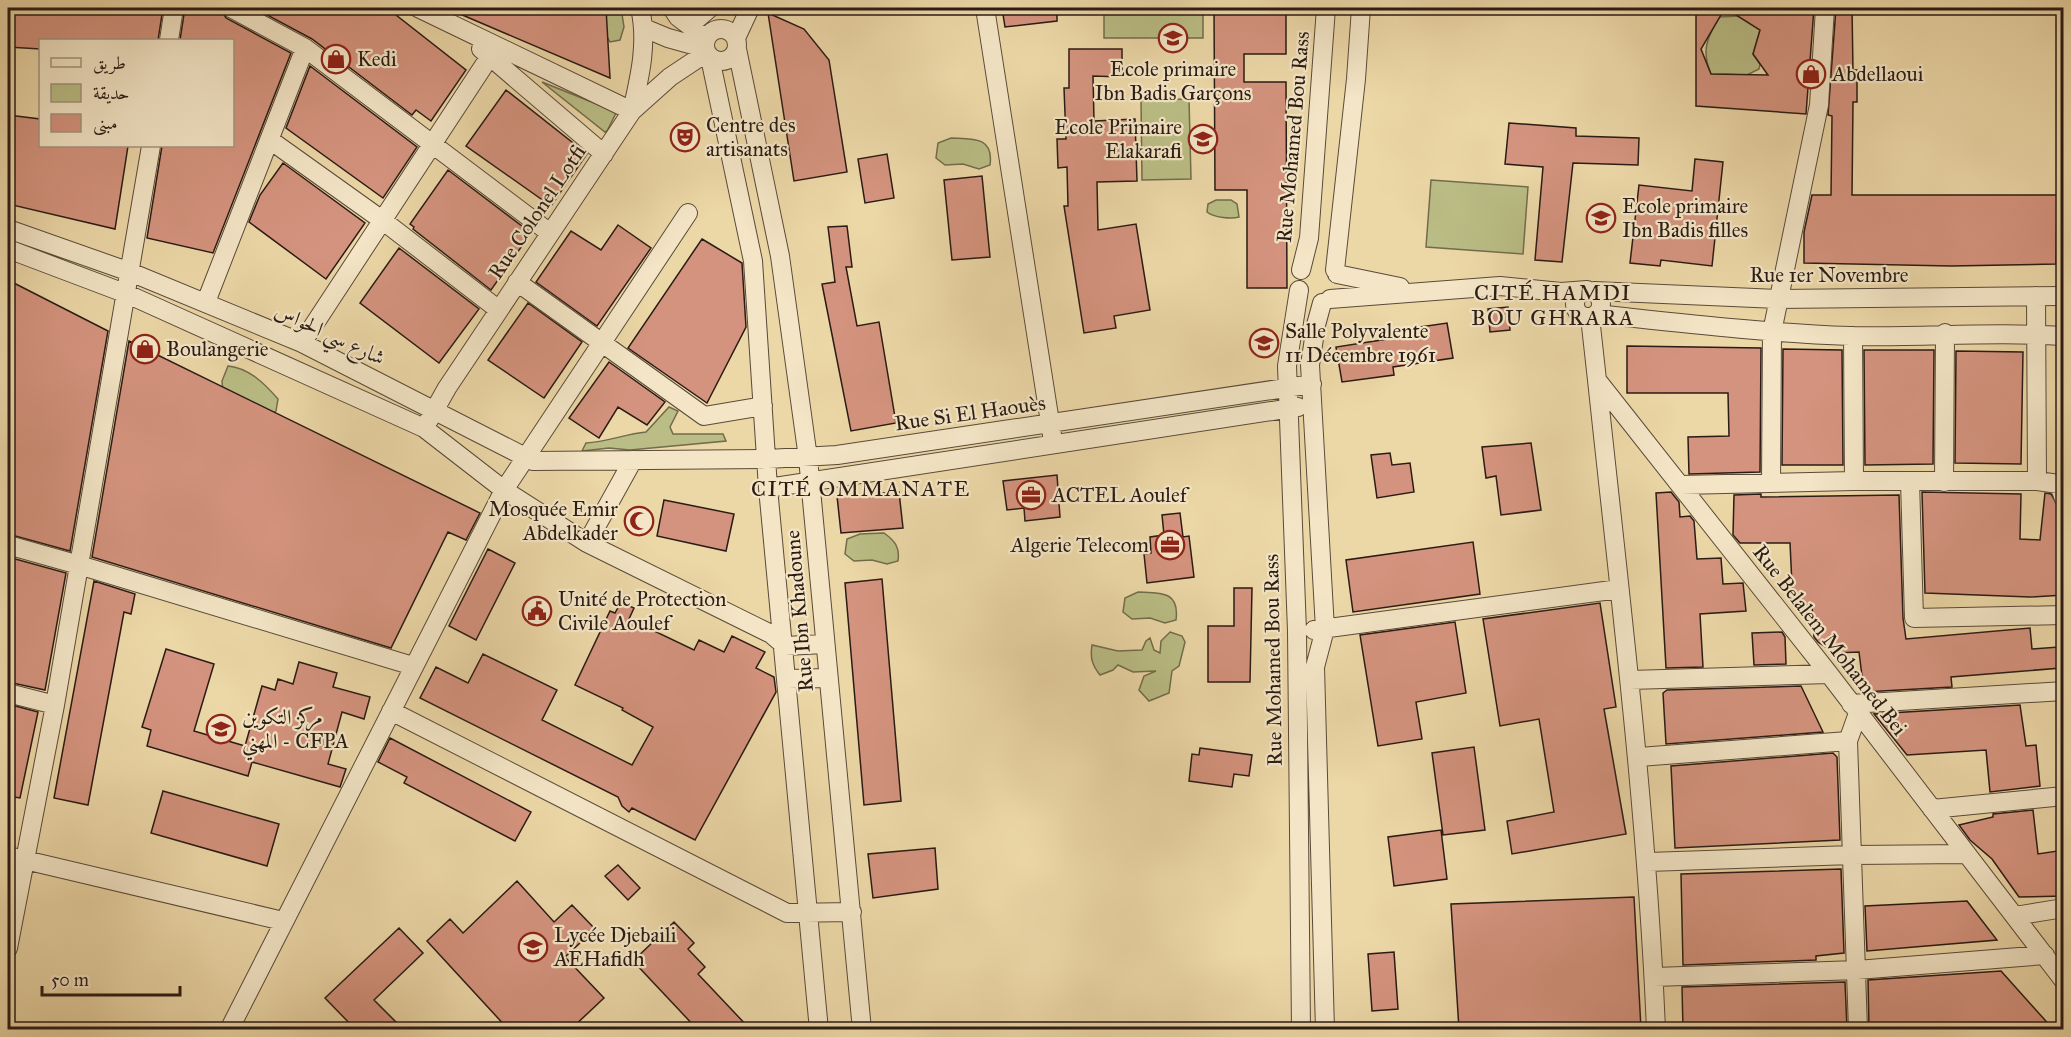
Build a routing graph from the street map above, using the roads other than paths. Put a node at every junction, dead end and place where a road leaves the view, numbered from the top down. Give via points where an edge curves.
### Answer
1 (174, 8) edge
2 (231, 8) edge
3 (639, 8) edge
4 (711, 8) edge
5 (750, 8) edge
6 (985, 8) edge
7 (1326, 8) edge
8 (1361, 8) edge
9 (1825, 8) edge
10 (426, 11) edge
11 (677, 14) edge
12 (644, 28) junction
13 (169, 39) edge
14 (736, 44) junction
15 (707, 46) junction
16 (305, 48) junction
17 (493, 51) junction
18 (633, 111) junction
19 (270, 140) junction
20 (433, 142) junction
21 (151, 147) edge
22 (604, 154) junction
23 (688, 213) dead end
24 (382, 220) junction
25 (9, 229) edge
26 (550, 233) junction
27 (8, 249) edge
28 (780, 256) junction
29 (753, 261) junction
30 (1301, 270) junction
31 (130, 272) junction
32 (1336, 272) junction
33 (518, 282) junction
34 (1299, 290) junction
35 (1417, 291) junction
36 (1590, 291) junction
37 (1561, 292) junction
38 (127, 294) junction
39 (2064, 296) edge
40 (1750, 297) junction
41 (2036, 297) junction
42 (1778, 299) junction
43 (1326, 301) junction
44 (206, 302) junction
45 (499, 310) junction
46 (1588, 314) junction
47 (1744, 329) junction
48 (1772, 332) junction
49 (1945, 333) junction
50 (2036, 334) junction
51 (1853, 336) junction
52 (2064, 336) edge
53 (302, 343) junction
54 (600, 344) junction
55 (1597, 380) junction
56 (1312, 384) junction
57 (1287, 388) junction
58 (1314, 405) junction
59 (763, 406) junction
60 (1288, 409) junction
61 (435, 410) junction
62 (1050, 424) junction
63 (424, 428) junction
64 (984, 433) junction
65 (1054, 446) junction
66 (988, 456) junction
67 (525, 457) junction
68 (808, 458) junction
69 (768, 459) junction
70 (633, 460) junction
71 (1854, 481) junction
72 (1910, 481) junction
73 (2037, 481) junction
74 (811, 482) junction
75 (1944, 482) junction
76 (1771, 483) junction
77 (1681, 485) junction
78 (768, 488) junction
79 (504, 490) junction
80 (2064, 499) edge
81 (587, 543) junction
82 (8, 546) edge
83 (79, 564) junction
84 (1619, 589) junction
85 (2064, 615) edge
86 (1325, 629) junction
87 (1297, 631) junction
88 (824, 644) junction
89 (785, 646) junction
90 (413, 666) junction
91 (1829, 674) junction
92 (828, 678) junction
93 (788, 679) junction
94 (1630, 680) junction
95 (2064, 691) edge
96 (8, 693) edge
97 (55, 705) junction
98 (1855, 708) junction
99 (391, 711) junction
100 (1848, 741) junction
101 (1638, 757) junction
102 (2064, 796) edge
103 (1932, 809) junction
104 (1967, 854) junction
105 (1852, 855) junction
106 (8, 856) edge
107 (27, 859) junction
108 (1647, 862) junction
109 (2064, 908) edge
110 (852, 912) junction
111 (809, 915) junction
112 (2014, 915) junction
113 (283, 921) junction
114 (8, 948) edge
115 (2045, 955) junction
116 (1857, 970) junction
117 (1654, 977) junction
118 (2064, 981) edge
119 (229, 1029) edge
120 (819, 1029) edge
121 (862, 1029) edge
122 (1301, 1029) edge
123 (1325, 1029) edge
124 (1656, 1029) edge
125 (1858, 1029) edge

1 - 13 street
2 - 16 street
3 - 12 street, Rue Colonel Lotfi
4 - 11 street via 696,20
4 - 15 street, Rue Ibn Khadoune
5 - 14 street
6 - 62 street
7 - 30 street, Rue Mohamed Bou Rass via 1309,238
8 - 32 street
9 - 42 street via 1819,105
10 - 17 street
11 - 15 street
12 - 15 street via 668,38
12 - 18 street, Rue Colonel Lotfi
14 - 15 street via 723,29
14 - 15 street via 726,61
14 - 28 street, Rue Ibn Khadoune
15 - 18 street
15 - 29 street, Rue Ibn Khadoune
16 - 19 street
16 - 20 street
17 - 18 street
17 - 20 street
17 - 22 street
18 - 22 street, Rue Colonel Lotfi
19 - 24 street
19 - 44 street
20 - 24 street
20 - 26 street
21 - 31 street
22 - 26 street, Rue Colonel Lotfi
23 - 54 street
24 - 45 street
24 - 53 street
25 - 31 street, شارع سي الحواس
26 - 33 street, Rue Colonel Lotfi
27 - 38 street
28 - 29 street
28 - 68 street, Rue Ibn Khadoune
29 - 59 street, Rue Ibn Khadoune
30 - 32 street via 1318,262
30 - 34 street
31 - 38 street
31 - 44 street, شارع سي الحواس
32 - 35 street
32 - 43 street via 1338,288
33 - 45 street, Rue Colonel Lotfi
33 - 54 street
34 - 43 street via 1308,301
34 - 57 street, Rue Mohamed Bou Rass
35 - 37 street via 1500,286
35 - 43 street
36 - 37 street, Rue 1er Novembre
36 - 40 street, Rue 1er Novembre
36 - 46 street via 1601,302
37 - 46 street
38 - 63 street
38 - 83 street
39 - 41 street, Rue 1er Novembre
40 - 42 street, Rue 1er Novembre
40 - 47 street
41 - 42 street, Rue 1er Novembre
41 - 50 street
42 - 48 street
43 - 56 street, Rue Mohamed Bou Rass via 1316,325 1310,365
44 - 53 street, شارع سي الحواس
45 - 61 street, Rue Colonel Lotfi
46 - 47 street
46 - 55 street
47 - 48 street
48 - 51 street
48 - 76 street
49 - 50 street
49 - 51 street
49 - 75 street
50 - 52 street
50 - 73 street
51 - 71 street
53 - 61 street, شارع سي الحواس
54 - 59 street via 704,416
54 - 67 street
55 - 77 street, Rue Belalem Mohamed Bei
55 - 84 street
56 - 57 street, Rue Si El Haouès
56 - 58 street, Rue Mohamed Bou Rass
57 - 60 street, Rue Mohamed Bou Rass
57 - 62 street, Rue Si El Haouès
58 - 60 street
58 - 86 street, Rue Mohamed Bou Rass
59 - 69 street, Rue Ibn Khadoune
60 - 65 street
60 - 87 street, Rue Mohamed Bou Rass
61 - 63 street, Rue Colonel Lotfi
61 - 67 street, شارع سي الحواس
62 - 64 street, Rue Si El Haouès
62 - 65 street
63 - 79 street
64 - 66 street
64 - 68 street, Rue Si El Haouès
65 - 66 street
66 - 74 street
67 - 70 street, شارع سي الحواس via 532,461
67 - 79 street
68 - 69 street, Rue Si El Haouès
68 - 74 street, Rue Ibn Khadoune
69 - 70 street, Rue Si El Haouès
69 - 78 street, Rue Ibn Khadoune
70 - 81 street
71 - 72 street
71 - 76 street
72 - 75 street
72 - 85 street via 1914,618
73 - 75 street
73 - 80 street via 2059,484
74 - 78 street
74 - 88 street, Rue Ibn Khadoune
76 - 77 street
77 - 91 street, Rue Belalem Mohamed Bei
78 - 89 street, Rue Ibn Khadoune
79 - 81 street
79 - 90 street
81 - 89 street via 771,634
82 - 83 street
83 - 90 street
83 - 97 street
84 - 86 street
84 - 94 street
86 - 87 street
86 - 123 street, Rue Mohamed Bou Rass via 1315,667
87 - 122 street, Rue Mohamed Bou Rass
88 - 89 street
88 - 92 street, Rue Ibn Khadoune
89 - 93 street, Rue Ibn Khadoune
90 - 99 street
91 - 94 street
91 - 98 street, Rue Belalem Mohamed Bei
92 - 93 street
92 - 110 street, Rue Ibn Khadoune
93 - 111 street, Rue Ibn Khadoune
94 - 101 street
95 - 98 street
96 - 97 street
97 - 107 street
98 - 100 street
98 - 103 street, Rue Belalem Mohamed Bei
99 - 111 street via 787,913
99 - 113 street
100 - 101 street
100 - 105 street
101 - 108 street
102 - 103 street
103 - 104 street, Rue Belalem Mohamed Bei
104 - 105 street
104 - 112 street, Rue Belalem Mohamed Bei
105 - 108 street
105 - 116 street
106 - 107 street
107 - 113 street
107 - 114 street
108 - 117 street
109 - 112 street
110 - 111 street
110 - 121 street, Rue Ibn Khadoune
111 - 120 street, Rue Ibn Khadoune
112 - 115 street, Rue Belalem Mohamed Bei
113 - 119 street
115 - 116 street
115 - 118 street, Rue Belalem Mohamed Bei
116 - 117 street
116 - 125 street
117 - 124 street

